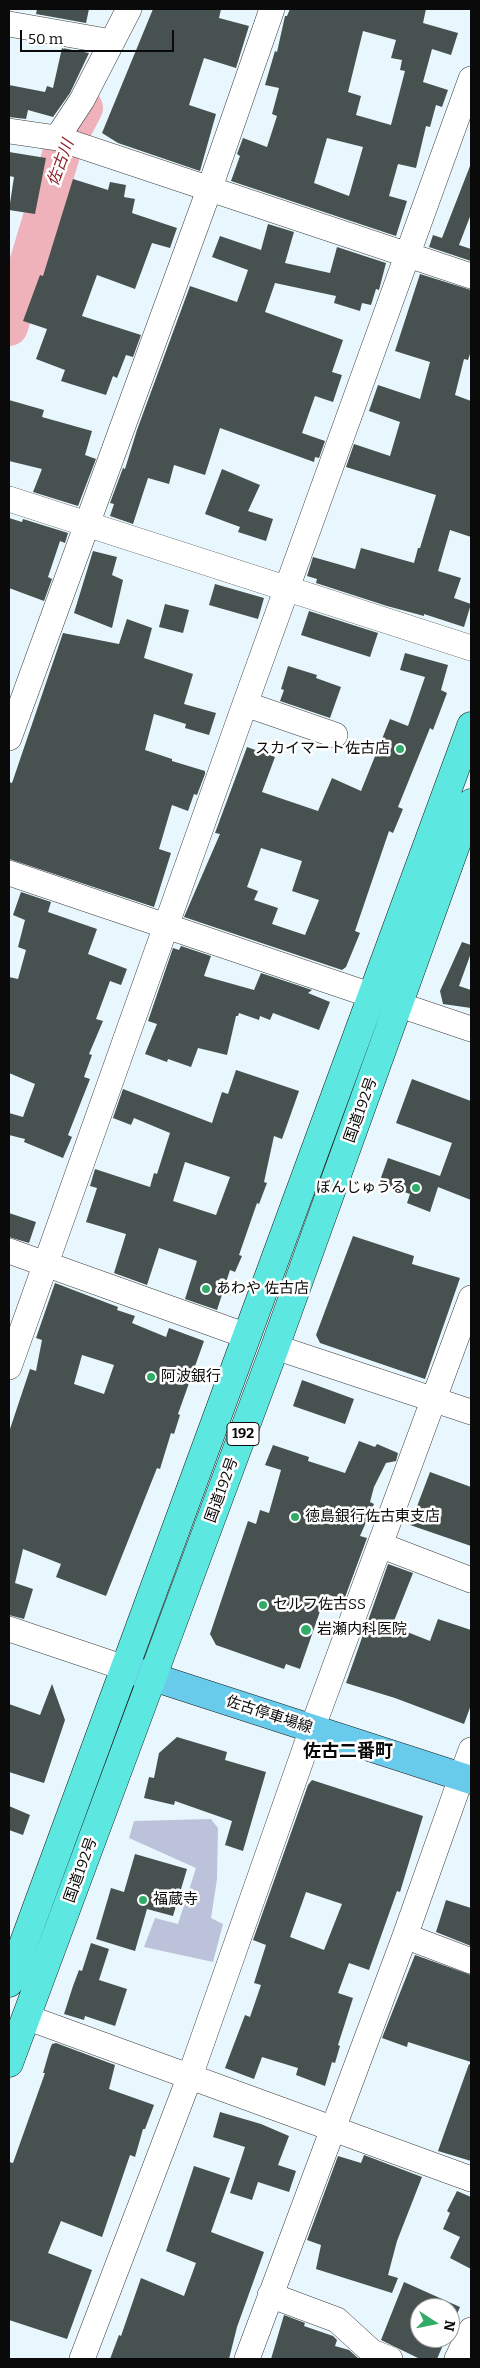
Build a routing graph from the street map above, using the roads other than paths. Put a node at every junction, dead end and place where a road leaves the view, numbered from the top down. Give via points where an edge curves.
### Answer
1 (130, 9) edge
2 (272, 9) edge
3 (9, 24) edge
4 (112, 42) junction
5 (471, 79) edge
6 (9, 131) edge
7 (64, 141) junction
8 (209, 190) junction
9 (408, 256) junction
10 (471, 276) edge
11 (9, 499) edge
12 (87, 524) junction
13 (287, 589) junction
14 (471, 648) edge
15 (245, 704) junction
16 (471, 726) edge
17 (335, 735) dead end
18 (9, 738) edge
19 (471, 803) edge
20 (9, 873) edge
21 (166, 925) junction
22 (373, 996) junction
23 (399, 1005) junction
24 (471, 1029) edge
25 (9, 1251) edge
26 (47, 1264) junction
27 (471, 1298) edge
28 (247, 1336) junction
29 (275, 1347) junction
30 (9, 1367) edge
31 (433, 1398) junction
32 (471, 1412) edge
33 (380, 1545) junction
34 (471, 1580) edge
35 (9, 1629) edge
36 (125, 1668) junction
37 (153, 1677) junction
38 (312, 1728) junction
39 (471, 1750) edge
40 (466, 1778) edge
41 (405, 1936) junction
42 (471, 1961) edge
43 (9, 1983) edge
44 (26, 2017) junction
45 (9, 2063) edge
46 (190, 2076) junction
47 (333, 2129) junction
48 (471, 2180) edge
49 (270, 2295) junction
50 (471, 2330) edge
51 (82, 2359) edge
52 (246, 2359) edge
53 (390, 2359) edge
54 (457, 2359) edge

1 - 4 street
2 - 8 street
3 - 4 street
4 - 7 street
5 - 9 street
6 - 7 street
7 - 8 street
8 - 9 street
8 - 12 street
9 - 10 street
9 - 13 street
11 - 12 street
12 - 13 street
12 - 18 street
13 - 14 street
13 - 15 street
15 - 17 street
15 - 21 street
16 - 22 highway, 国道192号 / 192
19 - 23 highway, 国道192号 / 192
20 - 21 street
21 - 22 street
21 - 26 street
22 - 23 street
22 - 28 highway, 国道192号 / 192
23 - 24 street
23 - 29 highway, 国道192号 / 192
25 - 26 street
26 - 28 street
26 - 30 street
27 - 31 street
28 - 36 highway, 国道192号 / 192
29 - 31 street
29 - 37 highway, 国道192号 / 192
31 - 32 street
31 - 33 street
33 - 34 street
33 - 38 street
35 - 36 street
36 - 37 main road, 佐古停車場線
36 - 43 highway, 国道192号 / 192
37 - 38 main road, 佐古停車場線
37 - 44 highway, 国道192号 / 192
38 - 40 main road, 佐古停車場線
38 - 46 street
39 - 40 street
40 - 41 street
41 - 42 street
41 - 47 street
44 - 45 highway, 国道192号 / 192
44 - 46 street
46 - 47 street
46 - 51 street
47 - 48 street
47 - 49 street
49 - 52 street
49 - 53 street via 337,2320 372,2352
50 - 54 street

